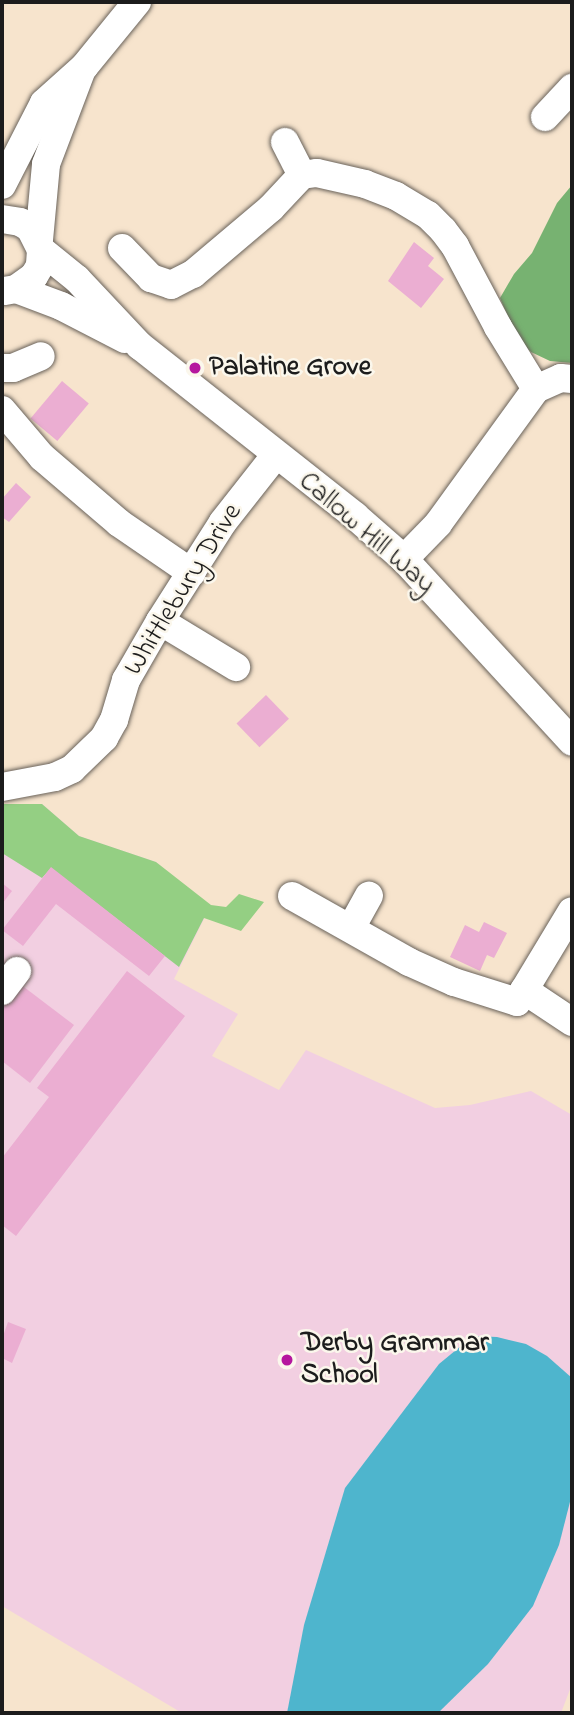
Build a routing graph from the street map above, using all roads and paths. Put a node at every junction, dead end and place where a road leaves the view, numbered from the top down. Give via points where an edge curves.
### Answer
1 (137, 2) edge
2 (84, 66) junction
3 (572, 88) edge
4 (545, 117) dead end
5 (285, 142) dead end
6 (302, 175) junction
7 (2, 186) edge
8 (2, 219) edge
9 (40, 245) junction
10 (122, 248) dead end
11 (7, 292) edge
12 (140, 346) junction
13 (41, 356) dead end
14 (2, 368) edge
15 (572, 379) edge
16 (536, 389) junction
17 (2, 410) edge
18 (275, 456) junction
19 (404, 559) junction
20 (192, 573) junction
21 (160, 621) junction
22 (236, 667) dead end
23 (572, 742) edge
24 (2, 787) edge
25 (292, 896) dead end
26 (369, 896) dead end
27 (572, 911) edge
28 (351, 928) junction
29 (524, 990) junction
30 (572, 1022) edge

1 - 2 street
2 - 7 street via 44,103
2 - 9 street via 46,164
3 - 4 street
5 - 6 street
6 - 10 street via 213,258 171,285 151,278
6 - 16 street via 317,173 365,184 428,215 455,246
8 - 9 street, Callow Hill Way via 20,222
9 - 11 street via 40,267 34,276
9 - 12 street, Callow Hill Way
11 - 12 street, Callow Hill Way via 61,306
12 - 18 street, Callow Hill Way
13 - 14 street
15 - 16 street via 561,378
16 - 19 street via 438,524
17 - 20 street via 43,457 118,523
18 - 19 street, Callow Hill Way
18 - 20 street, Whittlebury Drive via 223,522
19 - 23 street, Callow Hill Way
20 - 21 street, Whittlebury Drive
21 - 22 street
21 - 24 street, Whittlebury Drive via 126,680 114,720 88,756 55,778
25 - 28 street
26 - 28 street
27 - 29 street
28 - 29 street via 454,982 517,1002
29 - 30 street

